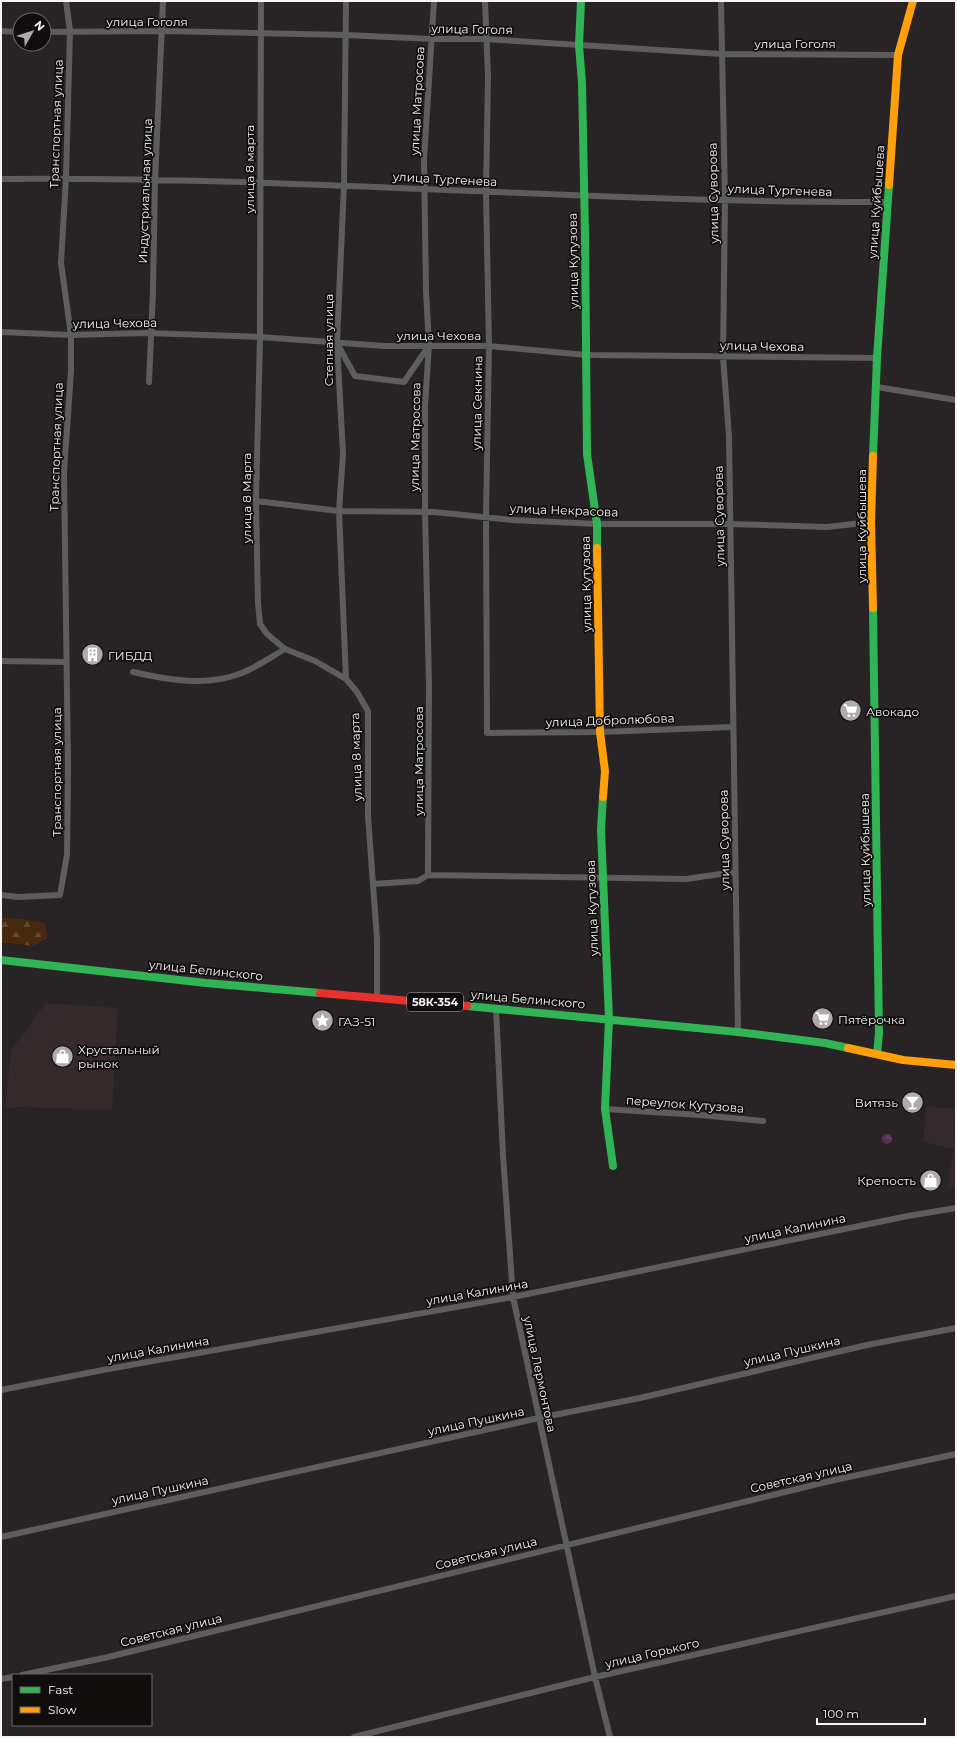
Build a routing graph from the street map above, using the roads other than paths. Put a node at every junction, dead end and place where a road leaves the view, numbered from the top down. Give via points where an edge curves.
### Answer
1 (66, 1) edge
2 (163, 1) edge
3 (261, 1) edge
4 (346, 1) edge
5 (434, 1) edge
6 (485, 1) edge
7 (581, 1) edge
8 (721, 1) edge
9 (913, 1) edge
10 (163, 31) junction
11 (1, 32) edge
12 (12, 32) edge
13 (52, 32) edge
14 (70, 32) junction
15 (261, 34) junction
16 (346, 34) junction
17 (432, 39) junction
18 (486, 39) junction
19 (579, 45) junction
20 (722, 54) junction
21 (898, 55) junction
22 (66, 178) junction
23 (1, 179) edge
24 (155, 180) junction
25 (260, 184) junction
26 (344, 185) junction
27 (424, 188) junction
28 (486, 192) junction
29 (584, 196) junction
30 (725, 199) junction
31 (887, 202) junction
32 (1, 332) edge
33 (152, 333) junction
34 (71, 335) junction
35 (260, 337) junction
36 (337, 342) junction
37 (429, 345) junction
38 (489, 346) junction
39 (587, 355) junction
40 (723, 357) junction
41 (877, 358) junction
42 (149, 382) dead end
43 (877, 387) junction
44 (956, 400) edge
45 (256, 501) junction
46 (339, 511) junction
47 (425, 512) junction
48 (486, 516) junction
49 (871, 522) junction
50 (597, 524) junction
51 (730, 524) junction
52 (285, 649) junction
53 (1, 661) edge
54 (66, 662) junction
55 (133, 672) dead end
56 (346, 680) junction
57 (733, 727) junction
58 (600, 732) junction
59 (487, 733) joint
60 (735, 872) junction
61 (428, 875) junction
62 (604, 877) junction
63 (373, 884) junction
64 (1, 895) edge
65 (1, 960) edge
66 (377, 997) junction
67 (496, 1009) junction
68 (609, 1019) junction
69 (738, 1032) junction
70 (877, 1054) junction
71 (956, 1065) edge
72 (605, 1109) junction
73 (763, 1121) dead end
74 (613, 1166) dead end
75 (956, 1208) edge
76 (513, 1297) junction
77 (956, 1328) edge
78 (1, 1390) edge
79 (538, 1418) junction
80 (956, 1454) edge
81 (1, 1537) edge
82 (566, 1545) junction
83 (956, 1596) edge
84 (27, 1674) edge
85 (12, 1677) edge
86 (595, 1677) junction
87 (1, 1679) edge
88 (354, 1737) edge
89 (610, 1737) edge

1 - 14 street, Транспортная улица
2 - 10 street, Индустриальная улица
3 - 15 street, улица 8 марта
4 - 16 street, Степная улица
5 - 17 street, улица Матросова
6 - 18 street, улица Секнина
7 - 19 main road, улица Кутузова
8 - 20 street, улица Суворова
9 - 21 main road, улица Куйбышева
10 - 14 street, улица Гоголя
10 - 15 street, улица Гоголя
10 - 24 street, Индустриальная улица
11 - 12 street
13 - 14 street, улица Гоголя
14 - 22 street, Транспортная улица
15 - 16 street, улица Гоголя
15 - 25 street, улица 8 марта
16 - 17 street, улица Гоголя
16 - 26 street, Степная улица
17 - 18 street, улица Гоголя
17 - 27 street, улица Матросова via 428,70
18 - 19 street, улица Гоголя
18 - 28 street, улица Секнина
19 - 20 street, улица Гоголя
19 - 29 main road, улица Кутузова
20 - 21 street, улица Гоголя
20 - 30 street, улица Суворова
21 - 31 main road, улица Куйбышева
22 - 23 street, улица Тургенева
22 - 24 street, улица Тургенева
22 - 34 street, Транспортная улица via 61,263
24 - 25 street, улица Тургенева
24 - 33 street, Индустриальная улица
25 - 26 street, улица Тургенева
25 - 35 street, улица 8 марта
26 - 27 street, улица Тургенева
26 - 36 street, Степная улица
27 - 28 street, улица Тургенева
27 - 37 street, улица Матросова
28 - 29 street, улица Тургенева
28 - 38 street, улица Секнина
29 - 30 street, улица Тургенева
29 - 39 main road, улица Кутузова
30 - 31 street, улица Тургенева
30 - 40 street, улица Суворова
31 - 41 main road, улица Куйбышева
32 - 34 street, улица Чехова
33 - 34 street, улица Чехова
33 - 35 street, улица Чехова
33 - 42 street, Индустриальная улица
34 - 54 street, Транспортная улица via 64,472
35 - 36 street, улица Чехова
35 - 45 street, улица 8 Марта
36 - 37 street, улица Чехова via 384,346
36 - 37 street via 355,376 404,382
36 - 46 street, Степная улица via 342,454
37 - 38 street, улица Чехова
37 - 47 street, улица Матросова via 425,406
38 - 39 street, улица Чехова
38 - 48 street, улица Секнина
39 - 40 street, улица Чехова
39 - 50 main road, улица Кутузова via 587,454
40 - 41 street, улица Чехова
40 - 51 street, улица Суворова via 729,436
41 - 43 main road, улица Куйбышева
43 - 44 street
43 - 49 main road, улица Куйбышева
45 - 46 street, улица Некрасова
45 - 52 street, улица 8 Марта via 260,624
46 - 47 street, улица Некрасова
46 - 56 street, Степная улица
47 - 48 street, улица Некрасова
47 - 61 street, улица Матросова via 429,685
48 - 50 street, улица Некрасова via 512,520
48 - 59 street, улица Секнина
49 - 51 street, улица Некрасова via 827,527
49 - 70 main road, улица Куйбышева via 876,742 879,1033
50 - 51 street, улица Некрасова
50 - 58 main road, улица Кутузова
51 - 57 street, улица Суворова
52 - 55 street via 242,673 203,682 166,679
52 - 56 street, улица 8 марта via 315,661
53 - 54 street
54 - 64 street, Транспортная улица via 67,855 60,895
56 - 63 street, улица 8 марта via 357,692 368,711 368,816
57 - 58 street, улица Добролюбова
57 - 60 street, улица Суворова
58 - 59 street, улица Добролюбова
58 - 62 main road, улица Кутузова via 605,772 601,830
60 - 62 street via 686,879
60 - 69 street, улица Суворова
61 - 62 street
61 - 63 street via 418,881
62 - 68 main road, улица Кутузова
63 - 66 street, улица 8 марта via 377,939
65 - 66 main road, улица Белинского / 58К-354 via 206,983
66 - 67 main road, улица Белинского / 58К-354
67 - 68 main road, улица Белинского / 58К-354
67 - 76 street, улица Лермонтова
68 - 69 main road, улица Белинского / 58К-354
68 - 72 main road, улица Кутузова
69 - 70 main road, улица Белинского / 58К-354 via 825,1042
70 - 71 main road, улица Белинского via 903,1060
72 - 73 street, переулок Кутузова
72 - 74 main road, улица Кутузова
75 - 76 street, улица Калинина
76 - 78 street, улица Калинина
76 - 79 street, улица Лермонтова
77 - 79 street, улица Пушкина via 867,1344 640,1398
79 - 81 street, улица Пушкина
79 - 82 street, улица Лермонтова
80 - 82 street, Советская улица via 830,1481
82 - 84 street, Советская улица via 104,1658
82 - 86 street, улица Лермонтова
83 - 86 street, улица Горького
85 - 87 street
86 - 88 street, улица Горького
86 - 89 street, улица Лермонтова

